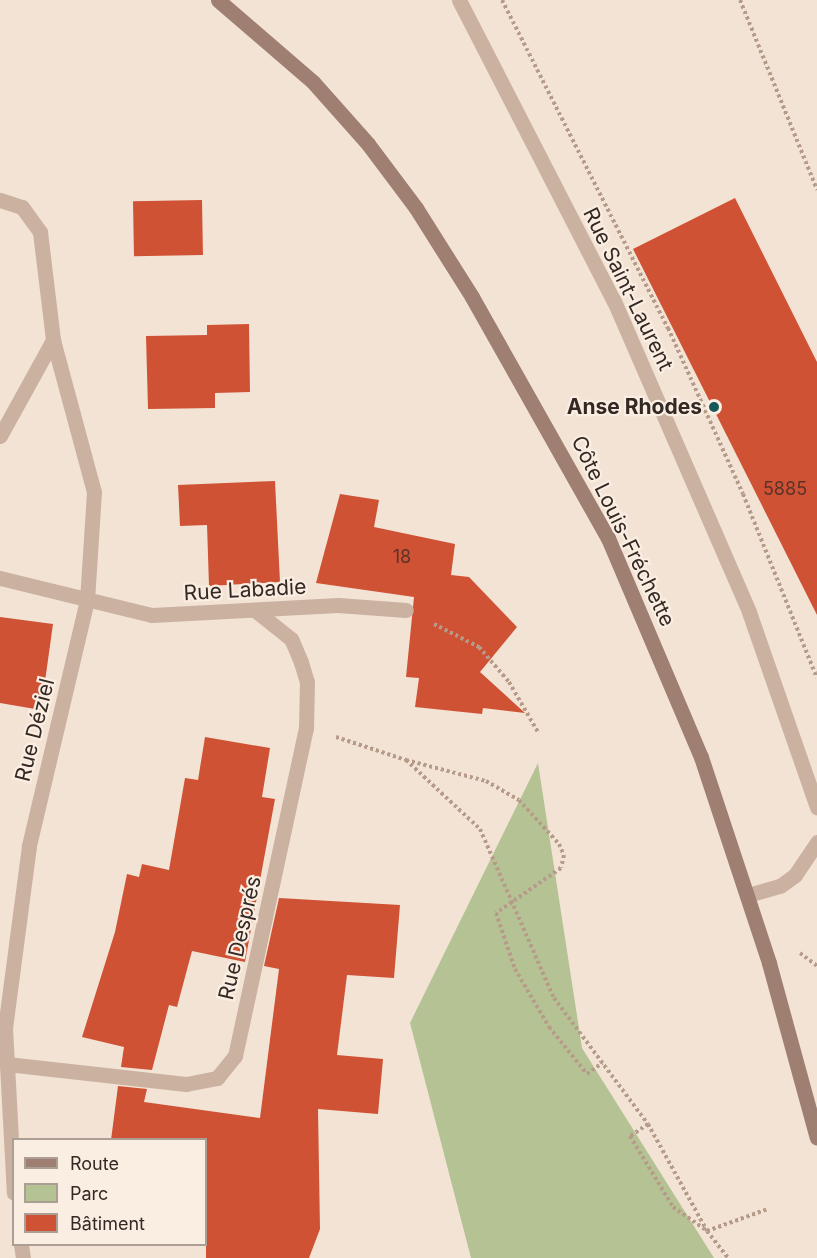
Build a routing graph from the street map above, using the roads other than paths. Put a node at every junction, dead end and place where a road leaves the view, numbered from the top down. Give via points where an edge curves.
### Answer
1 (218, 0) edge
2 (459, 0) edge
3 (0, 200) edge
4 (53, 340) junction
5 (0, 436) edge
6 (0, 578) edge
7 (87, 600) junction
8 (406, 610) road end
9 (256, 611) junction
10 (817, 807) edge
11 (817, 842) edge
12 (748, 895) junction
13 (7, 1064) junction
14 (817, 1138) edge
15 (12, 1156) edge

1 - 12 main road, Côte Louis-Fréchette via 313,82 368,144 416,208 472,297 608,538 701,758
2 - 10 street, Rue Saint-Laurent via 614,301 749,612
3 - 4 street, Rue Déziel via 22,207 40,232
4 - 5 street
4 - 7 street, Rue Déziel via 94,492
6 - 7 street, Rue Labadie
7 - 9 street, Rue Labadie via 152,615
7 - 13 street, Rue Déziel via 29,846 5,1028
8 - 9 street, Rue Labadie via 339,605
9 - 13 street, Rue Després via 291,639 302,662 307,682 306,728 235,1056 217,1078 186,1084
11 - 12 street via 795,875 780,886
12 - 14 main road, Côte Louis-Fréchette
13 - 15 street, Rue Déziel

